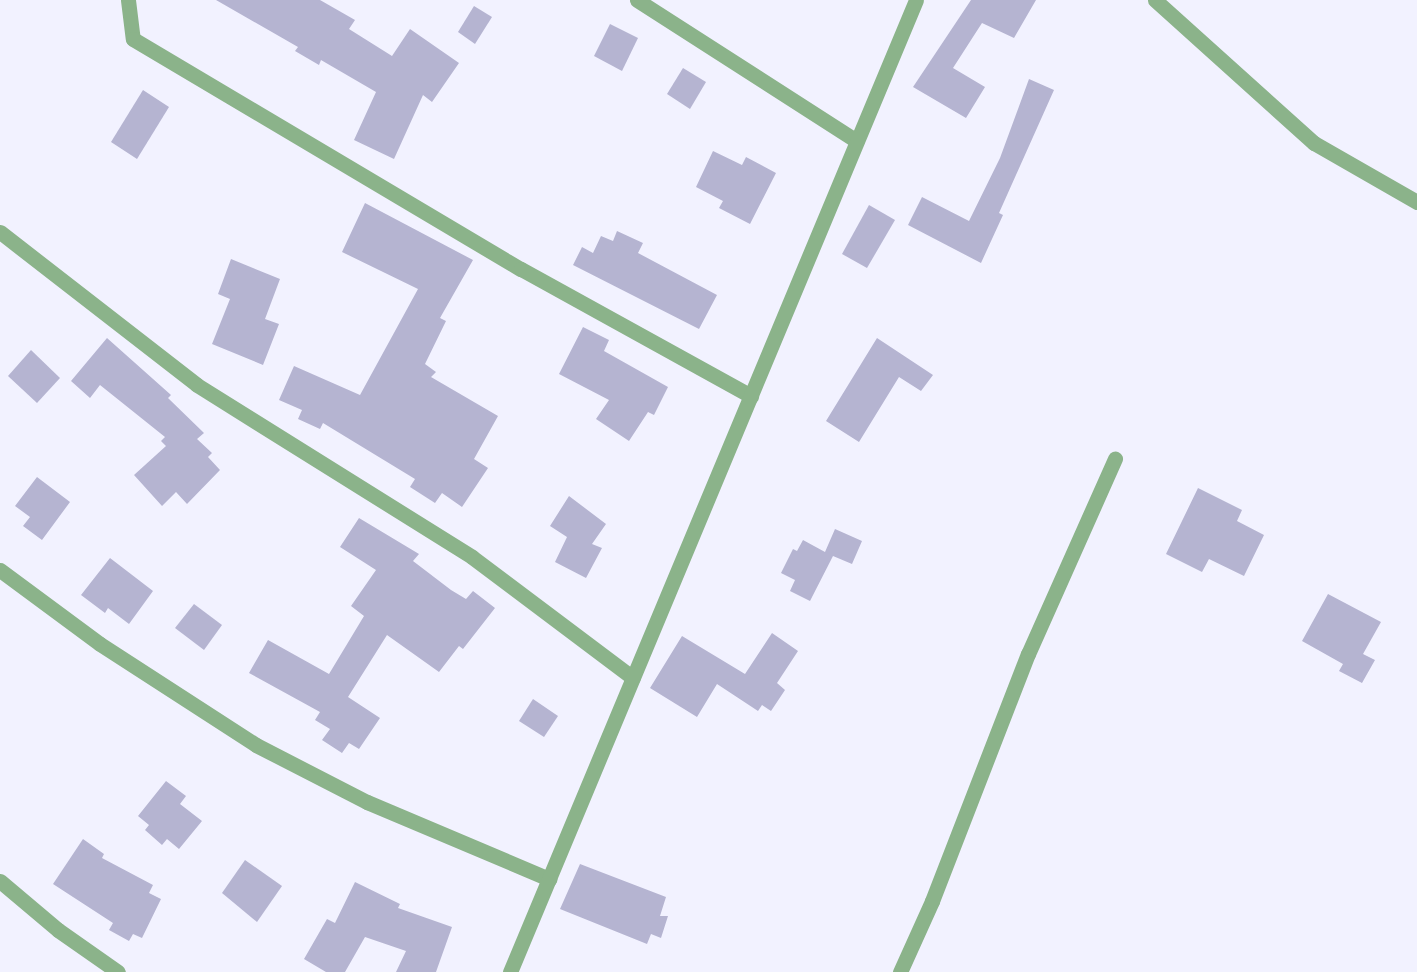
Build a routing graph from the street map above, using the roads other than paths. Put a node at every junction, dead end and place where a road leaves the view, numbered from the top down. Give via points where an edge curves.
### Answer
1 (128, 0) edge
2 (637, 0) edge
3 (916, 0) edge
4 (1155, 0) edge
5 (857, 141) junction
6 (1417, 202) edge
7 (0, 232) edge
8 (751, 396) junction
9 (1115, 459) dead end
10 (0, 570) edge
11 (633, 678) junction
12 (549, 879) junction
13 (0, 881) edge
14 (118, 972) edge
15 (510, 972) edge
16 (900, 972) edge

1 - 8 street via 133,39 521,269
2 - 5 street
3 - 5 street
4 - 6 street via 1314,143
5 - 8 street
7 - 11 street via 197,385 472,557
8 - 11 street
9 - 16 street via 1028,654 932,901
10 - 12 street via 100,644 256,745 367,802
11 - 12 street
12 - 15 street
13 - 14 street via 58,930

